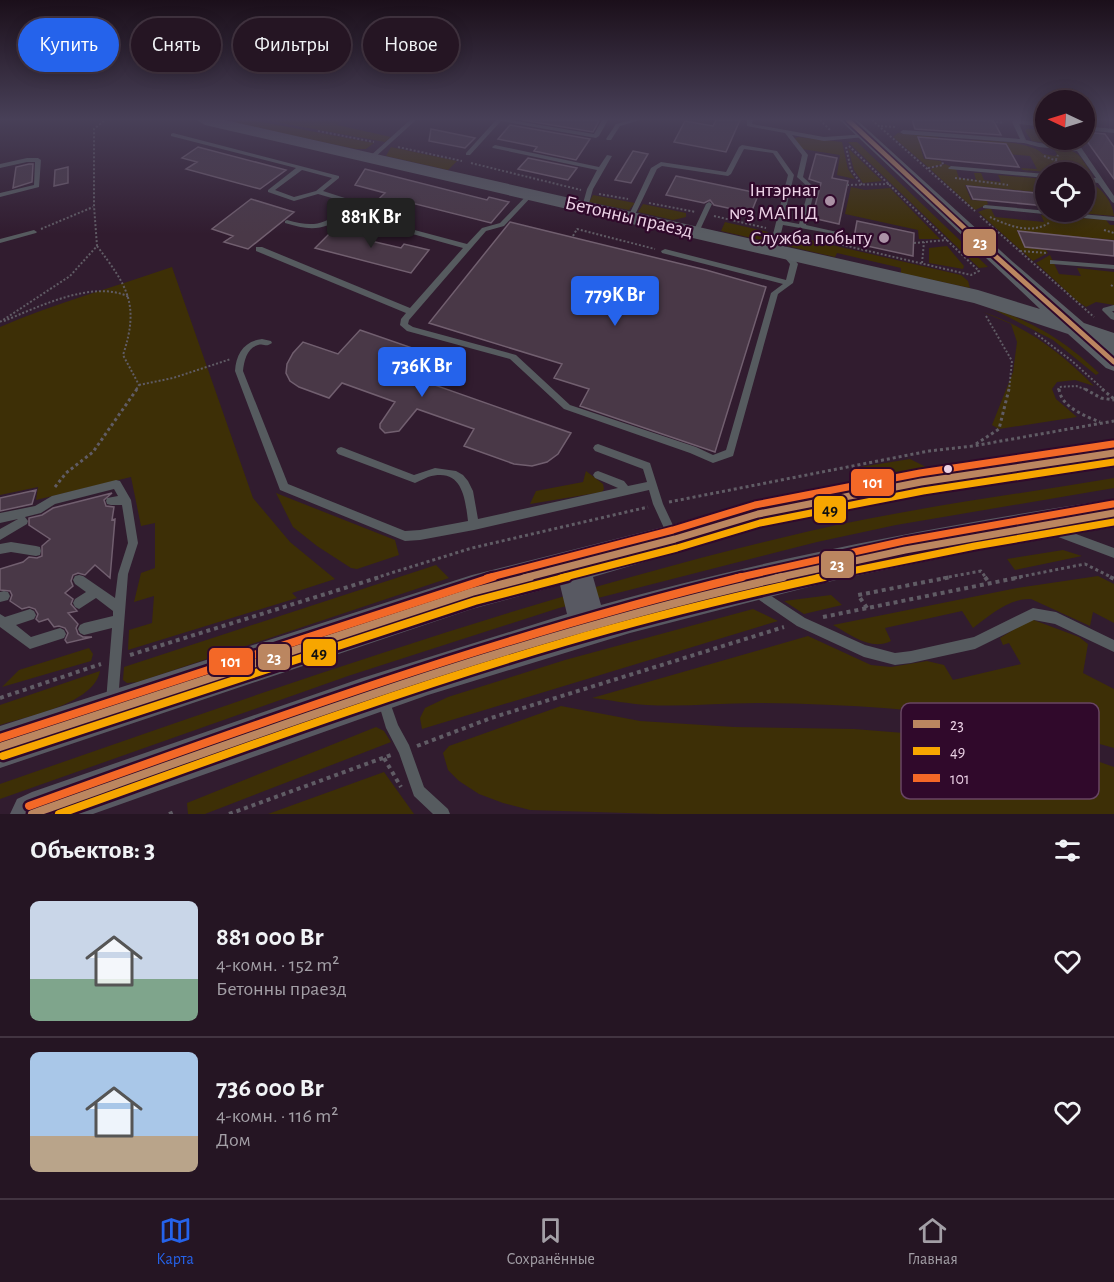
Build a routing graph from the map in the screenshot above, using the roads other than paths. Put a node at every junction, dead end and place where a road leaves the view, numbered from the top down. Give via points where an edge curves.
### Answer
1 (261, 158) edge
2 (372, 158) edge
3 (548, 158) edge
4 (608, 158) edge
5 (736, 158) edge
6 (779, 158) edge
7 (804, 158) edge
8 (901, 158) edge
9 (1085, 158) edge
10 (0, 166) edge
11 (300, 168) junction
12 (951, 168) dead end
13 (601, 169) junction
14 (1035, 175) edge
15 (1095, 180) edge
16 (1101, 181) junction
17 (318, 192) junction
18 (531, 194) junction
19 (0, 195) edge
20 (588, 199) junction
21 (1114, 201) edge
22 (708, 204) dead end
23 (635, 209) junction
24 (984, 209) road end
25 (343, 213) junction
26 (1114, 219) edge
27 (286, 222) dead end
28 (780, 222) junction
29 (802, 227) junction
30 (34, 232) road end
31 (696, 232) junction
32 (844, 235) dead end
33 (0, 241) edge
34 (468, 247) junction
35 (260, 249) dead end
36 (665, 251) road end
37 (779, 251) junction
38 (1052, 258) road end
39 (1013, 259) junction
40 (1114, 267) edge
41 (789, 282) junction
42 (984, 308) junction
43 (1114, 308) edge
44 (411, 312) junction
45 (1114, 317) edge
46 (1051, 320) junction
47 (1085, 332) junction
48 (268, 343) dead end
49 (1113, 357) edge
50 (598, 448) dead end
51 (341, 451) dead end
52 (1114, 453) edge
53 (598, 475) dead end
54 (651, 485) junction
55 (627, 491) junction
56 (126, 500) junction
57 (111, 501) dead end
58 (1114, 513) edge
59 (0, 518) edge
60 (23, 520) dead end
61 (474, 525) junction
62 (1035, 525) junction
63 (0, 535) edge
64 (675, 538) junction
65 (0, 549) edge
66 (36, 551) dead end
67 (1114, 553) edge
68 (573, 565) junction
69 (79, 580) dead end
70 (747, 584) junction
71 (95, 592) junction
72 (79, 603) dead end
73 (119, 614) junction
74 (30, 615) dead end
75 (2, 621) edge
76 (84, 629) dead end
77 (576, 630) junction
78 (60, 634) dead end
79 (1114, 646) edge
80 (381, 692) junction
81 (110, 711) junction
82 (0, 747) edge
83 (32, 814) edge
84 (443, 814) edge

1 - 11 lane
2 - 18 street, Бетонны праезд
3 - 13 lane
4 - 13 lane
5 - 23 lane via 728,174 661,164 654,168
6 - 28 lane via 791,175
7 - 29 lane via 800,177 812,188
8 - 39 street
9 - 16 lane
10 - 19 lane via 38,160 38,186
11 - 17 lane via 337,177
11 - 17 lane via 270,191 294,199
12 - 14 lane
13 - 20 lane
15 - 16 lane
16 - 21 lane
17 - 25 lane via 346,200
18 - 20 street, Бетонны праезд
18 - 34 lane via 502,225 484,229
20 - 23 street, Бетонны праезд
22 - 31 lane
23 - 31 street, Бетонны праезд
24 - 26 lane
25 - 27 lane via 332,223 308,228
25 - 34 lane
28 - 29 lane
28 - 37 lane
29 - 32 lane
30 - 33 lane
31 - 37 street, Бетонны праезд
34 - 44 lane
35 - 44 lane
36 - 41 lane
37 - 41 lane via 794,264
37 - 42 street, Бетонны праезд
38 - 40 lane
39 - 42 street via 1001,292
39 - 46 street
39 - 47 street
41 - 44 lane via 774,292 730,453 712,459 567,407 513,357 410,329 404,325
42 - 46 street, Бетонны праезд
43 - 45 lane via 1106,310
46 - 47 street
47 - 49 street
47 - 49 street
48 - 61 lane via 258,341 251,345 241,356 239,371 284,488 405,536
50 - 54 lane via 647,466
51 - 61 lane via 415,479 437,472 459,476 466,485
52 - 64 main road via 823,500
53 - 55 lane
54 - 55 lane
54 - 64 lane
55 - 61 lane
56 - 57 lane
56 - 59 lane via 116,484
56 - 73 lane via 133,543 123,574
58 - 62 main road
60 - 63 lane
62 - 67 lane
62 - 70 main road
64 - 68 main road
65 - 66 lane
68 - 77 main road
68 - 81 main road via 472,592
69 - 71 lane
70 - 77 main road
70 - 79 lane via 801,622 864,651 895,658 975,643 1033,614 1056,618
71 - 72 lane
71 - 73 lane
73 - 76 lane
73 - 81 lane
74 - 75 lane
75 - 78 lane via 30,644
77 - 80 main road
80 - 83 main road
80 - 84 lane via 419,791
81 - 82 main road

